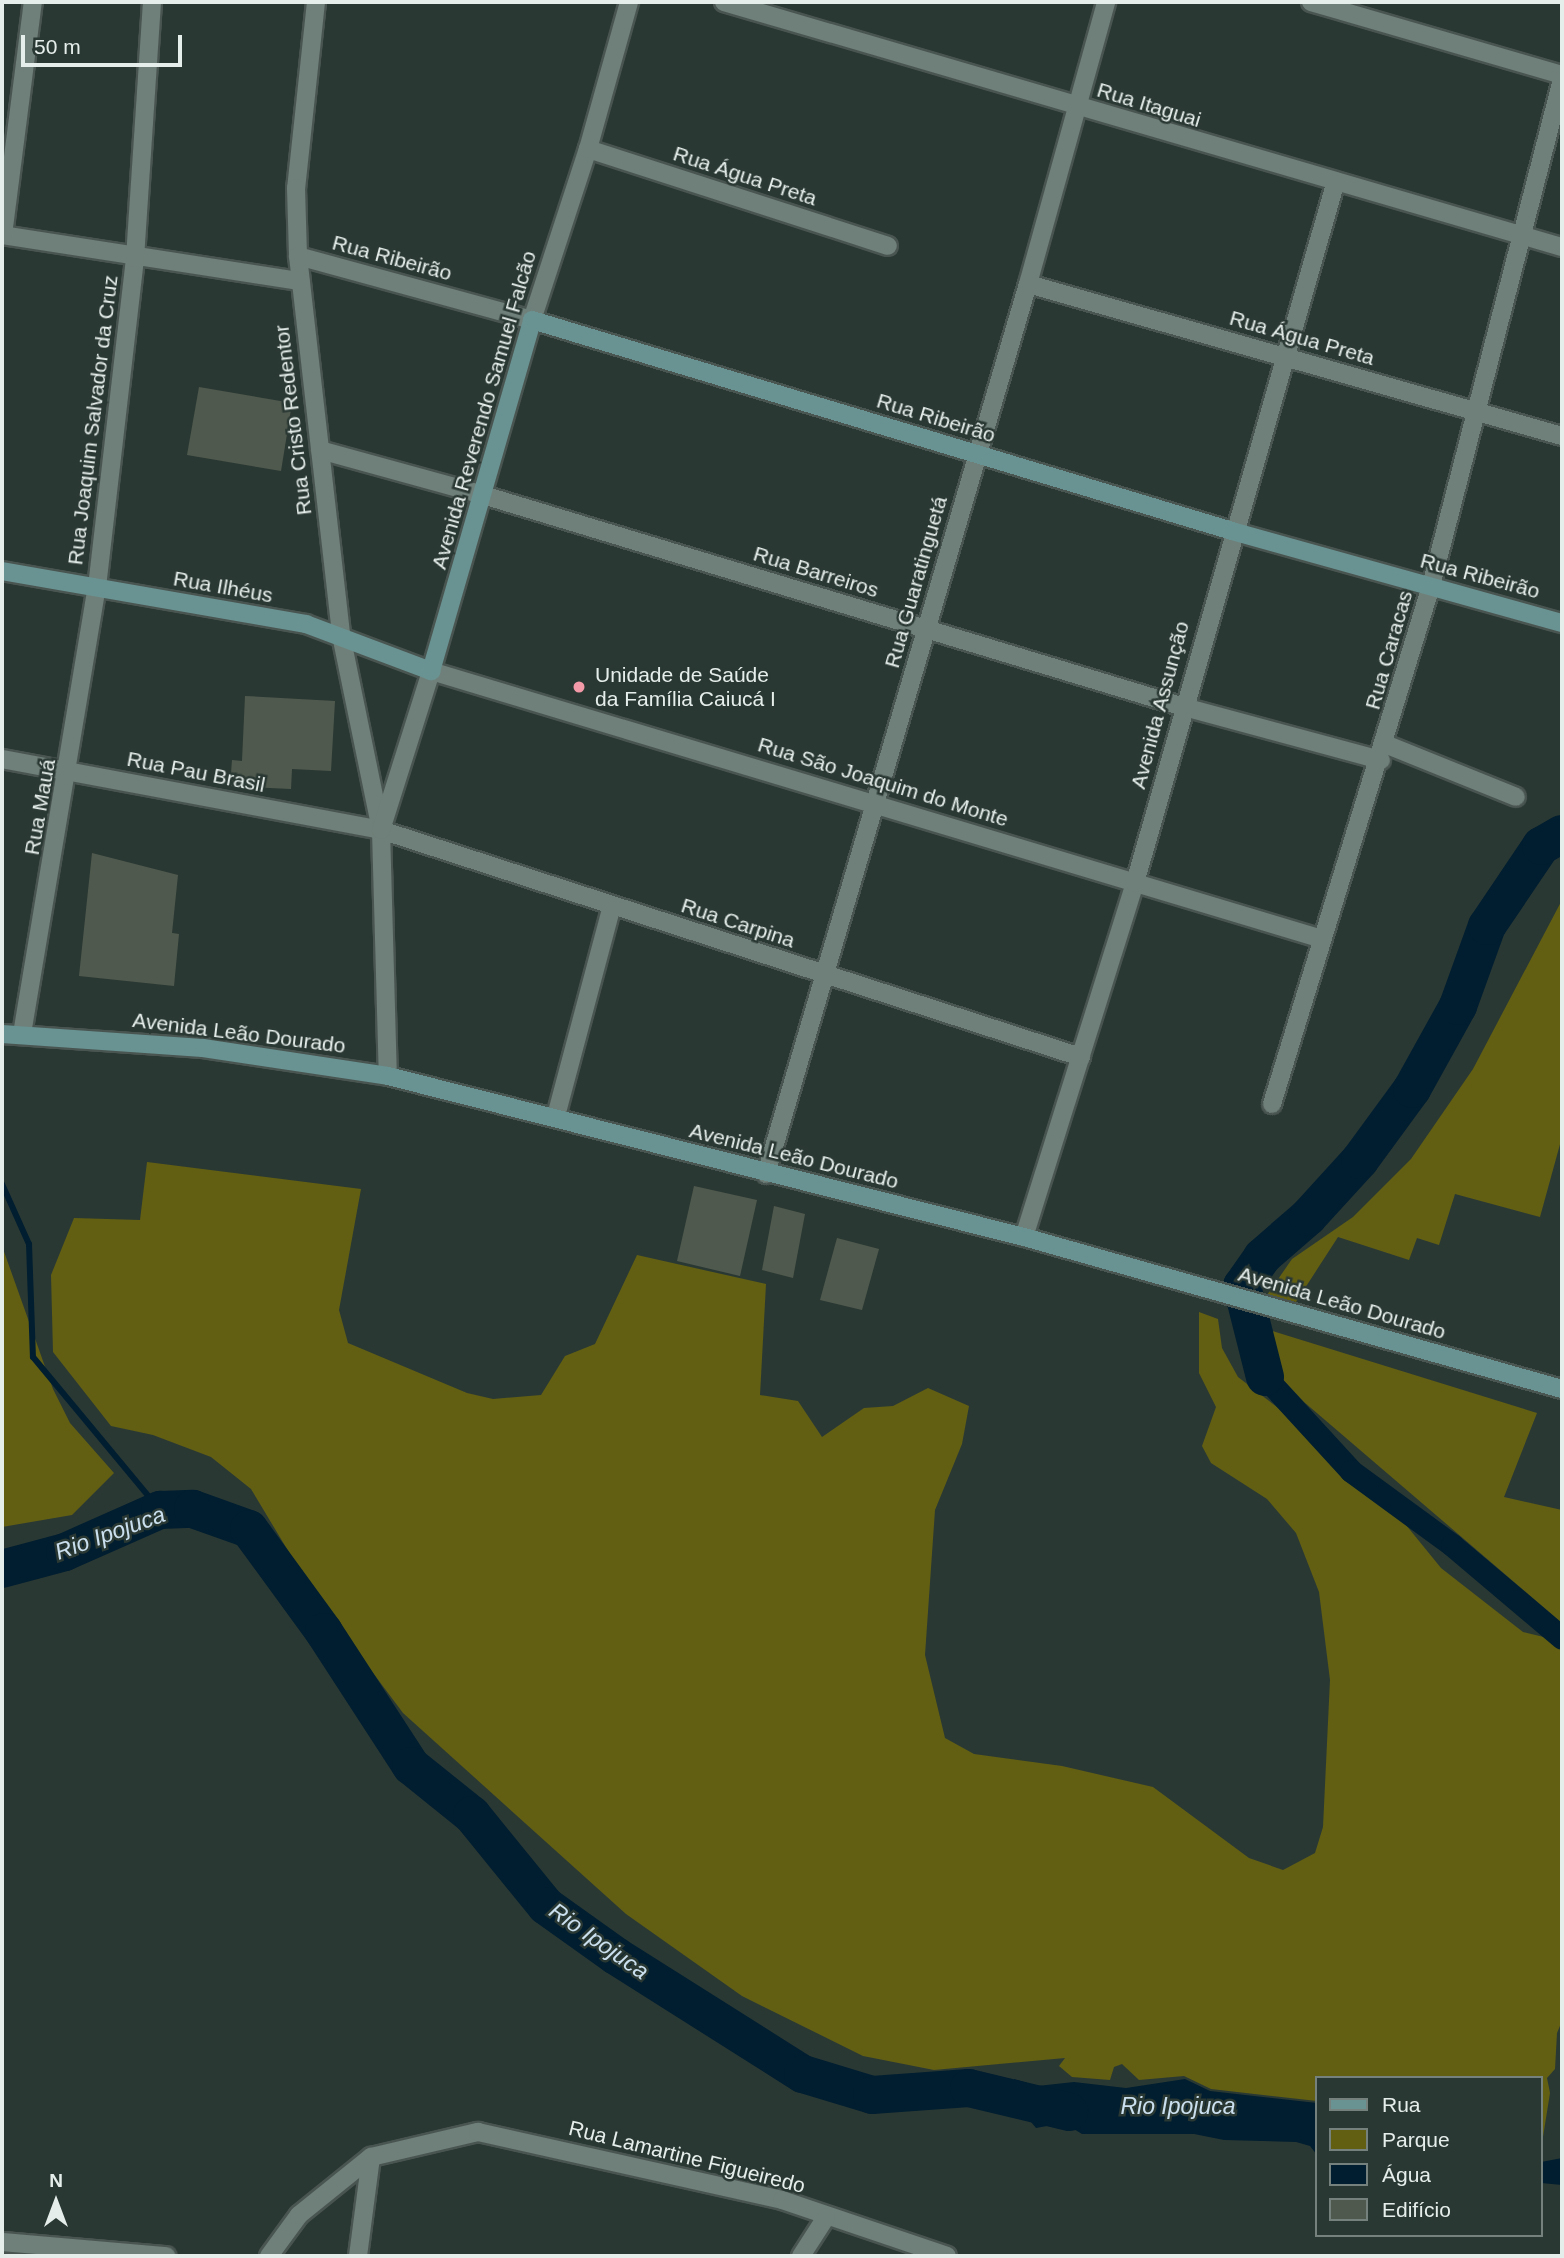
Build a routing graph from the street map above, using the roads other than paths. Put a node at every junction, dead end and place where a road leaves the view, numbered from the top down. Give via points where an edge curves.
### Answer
1 (33, 2) edge
2 (152, 2) edge
3 (316, 2) edge
4 (629, 2) edge
5 (724, 2) edge
6 (1107, 2) edge
7 (1311, 2) edge
8 (1562, 75) edge
9 (1562, 80) edge
10 (1075, 106) junction
11 (588, 149) junction
12 (1335, 184) junction
13 (2, 235) edge
14 (1521, 236) junction
15 (888, 246) dead end
16 (1562, 247) edge
17 (298, 256) junction
18 (135, 258) junction
19 (300, 281) junction
20 (1028, 284) junction
21 (532, 320) junction
22 (1285, 356) junction
23 (1476, 411) junction
24 (1562, 436) edge
25 (320, 450) junction
26 (976, 454) junction
27 (483, 495) junction
28 (1232, 531) junction
29 (2, 571) edge
30 (1431, 586) junction
31 (97, 587) junction
32 (1562, 623) edge
33 (928, 630) junction
34 (341, 635) junction
35 (431, 671) junction
36 (1184, 707) junction
37 (1383, 752) junction
38 (2, 759) edge
39 (69, 771) junction
40 (1516, 797) dead end
41 (874, 802) junction
42 (381, 830) junction
43 (1135, 883) junction
44 (612, 906) junction
45 (1322, 939) junction
46 (825, 976) junction
47 (2, 1034) edge
48 (22, 1034) junction
49 (1081, 1057) junction
50 (388, 1076) junction
51 (1272, 1104) dead end
52 (556, 1116) junction
53 (766, 1174) junction
54 (1024, 1237) junction
55 (1562, 1389) edge
56 (370, 2158) junction
57 (826, 2217) junction
58 (2, 2242) edge
59 (166, 2256) edge
60 (269, 2256) edge
61 (358, 2256) edge
62 (801, 2256) edge
63 (947, 2256) edge

1 - 13 street
2 - 18 street, Rua Joaquim Salvador da Cruz
3 - 17 street, Rua Cristo Redentor via 296,188
4 - 11 street, Avenida Reverendo Samuel Falcão
5 - 10 street, Rua Itaguai
6 - 10 street, Rua Guaratinguetá
7 - 8 street
9 - 14 street, Rua Caracas
10 - 12 street, Rua Itaguai
10 - 20 street, Rua Guaratinguetá
11 - 15 street, Rua Água Preta
11 - 21 street, Avenida Reverendo Samuel Falcão
12 - 14 street, Rua Itaguai
12 - 22 street, Avenida Assunção
13 - 18 street, Rua Joaquim Salvador da Cruz
14 - 16 street, Rua Itaguai
14 - 23 street, Rua Caracas
17 - 19 street, Rua Cristo Redentor
17 - 21 street, Rua Ribeirão
18 - 19 street, Rua Joaquim Salvador da Cruz
18 - 31 street, Rua Joaquim Salvador da Cruz
19 - 25 street, Rua Cristo Redentor
20 - 22 street, Rua Água Preta
20 - 26 street, Rua Guaratinguetá
21 - 26 main road, Rua Ribeirão
21 - 27 main road, Avenida Reverendo Samuel Falcão
22 - 23 street, Rua Água Preta
22 - 28 street, Avenida Assunção
23 - 24 street, Rua Água Preta
23 - 30 street, Rua Caracas
25 - 27 street, Rua Barreiros
25 - 34 street, Rua Cristo Redentor
26 - 28 main road, Rua Ribeirão
26 - 33 street, Rua Guaratinguetá
27 - 33 street, Rua Barreiros
27 - 35 main road, Avenida Reverendo Samuel Falcão
28 - 30 main road, Rua Ribeirão
28 - 36 street, Avenida Assunção
29 - 31 main road, Rua Ilhéus
30 - 32 main road, Rua Ribeirão
30 - 37 street, Rua Caracas
31 - 34 main road, Rua Ilhéus via 306,624
31 - 39 street, Rua Mauá
33 - 36 street, Rua Barreiros
33 - 41 street, Rua Guaratinguetá
34 - 35 main road, Rua Ilhéus
34 - 42 street, Rua Cristo Redentor
35 - 41 street, Rua São Joaquim do Monte
35 - 42 street, Avenida Reverendo Samuel Falcão
36 - 37 street, Rua Barreiros
36 - 43 street, Avenida Assunção
37 - 40 street, Rua Barreiros
37 - 45 street, Rua Caracas
38 - 39 street, Rua Pau Brasil
39 - 42 street, Rua Pau Brasil
39 - 48 street, Rua Mauá
41 - 43 street, Rua São Joaquim do Monte
41 - 46 street, Rua Guaratinguetá
42 - 44 street, Rua Carpina
42 - 50 street
43 - 45 street, Rua São Joaquim do Monte
43 - 49 street, Avenida Assunção
44 - 46 street, Rua Carpina
44 - 52 street
45 - 51 street, Rua Caracas
46 - 49 street, Rua Carpina
46 - 53 street, Rua Guaratinguetá
47 - 48 main road, Avenida Leão Dourado
48 - 50 main road, Avenida Leão Dourado via 203,1048
49 - 54 street, Avenida Assunção
50 - 52 main road, Avenida Leão Dourado
52 - 53 main road, Avenida Leão Dourado
53 - 54 main road, Avenida Leão Dourado
54 - 55 main road, Avenida Leão Dourado
56 - 57 street, Rua Lamartine Figueiredo via 478,2132 750,2192
56 - 60 street via 299,2215
56 - 61 street
57 - 62 street
57 - 63 street, Rua Lamartine Figueiredo
58 - 59 street

